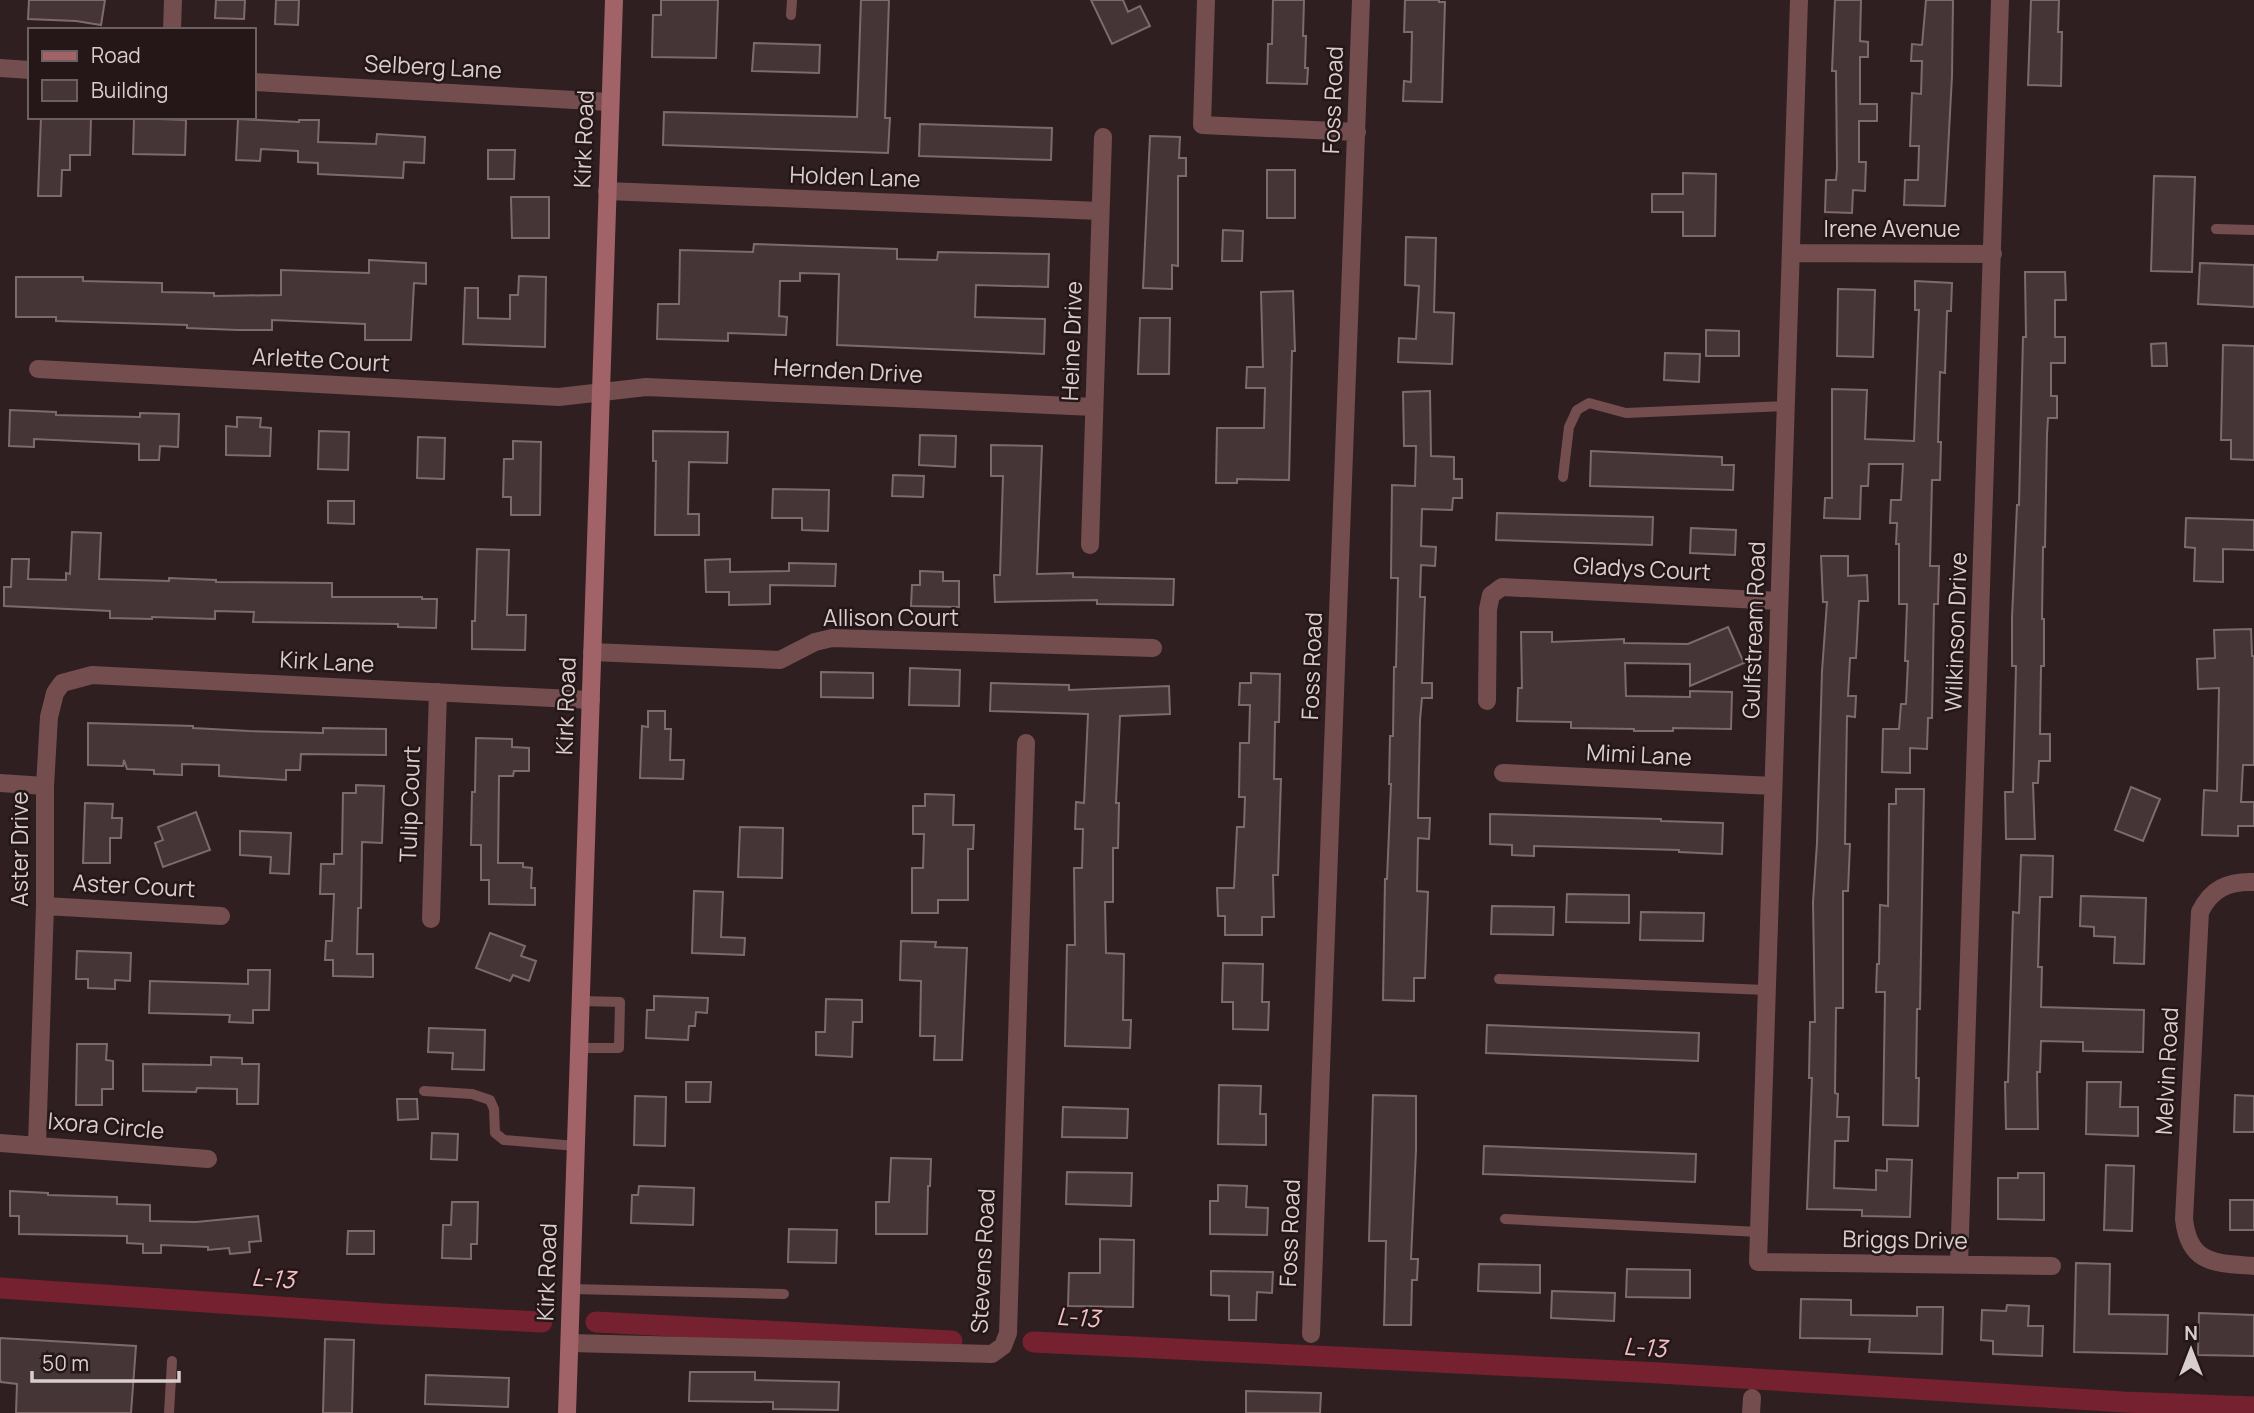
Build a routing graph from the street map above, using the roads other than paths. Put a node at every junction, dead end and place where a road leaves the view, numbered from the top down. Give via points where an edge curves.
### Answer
1 (173, 0) edge
2 (614, 0) edge
3 (792, 0) edge
4 (1206, 0) edge
5 (1361, 0) edge
6 (1799, 0) edge
7 (2000, 0) edge
8 (791, 15) dead end
9 (172, 28) edge
10 (0, 68) edge
11 (28, 70) edge
12 (256, 82) edge
13 (610, 102) junction
14 (1357, 132) junction
15 (1103, 138) dead end
16 (607, 191) junction
17 (1100, 211) junction
18 (2216, 229) dead end
19 (2254, 230) edge
20 (1791, 253) junction
21 (1993, 254) junction
22 (38, 369) dead end
23 (600, 391) junction
24 (1786, 406) junction
25 (1094, 407) junction
26 (1563, 477) dead end
27 (1090, 545) dead end
28 (1779, 601) junction
29 (1153, 648) dead end
30 (592, 652) junction
31 (62, 683) joint
32 (438, 692) junction
33 (591, 700) junction
34 (1487, 701) dead end
35 (1026, 743) dead end
36 (1503, 773) dead end
37 (0, 783) edge
38 (45, 786) junction
39 (1773, 786) junction
40 (2254, 882) edge
41 (45, 906) junction
42 (221, 916) dead end
43 (431, 919) dead end
44 (1499, 979) dead end
45 (1766, 990) junction
46 (581, 1001) junction
47 (579, 1048) junction
48 (424, 1091) dead end
49 (0, 1143) edge
50 (37, 1145) junction
51 (576, 1146) junction
52 (208, 1159) dead end
53 (1505, 1219) dead end
54 (1759, 1232) junction
55 (1758, 1262) joint
56 (1959, 1265) junction
57 (2052, 1266) dead end
58 (2254, 1266) edge
59 (571, 1289) junction
60 (784, 1294) dead end
61 (1311, 1334) dead end
62 (570, 1343) junction
63 (172, 1361) dead end
64 (169, 1413) edge
65 (567, 1413) edge

1 - 9 street
2 - 13 street, Kirk Road
3 - 8 lane
4 - 14 street via 1202,125
5 - 14 street, Foss Road
6 - 20 street, Gulfstream Road
7 - 21 street, Wilkinson Drive
10 - 11 street
12 - 13 street, Selberg Lane
13 - 16 street, Kirk Road
14 - 61 street, Foss Road
15 - 17 street, Heine Drive
16 - 17 street, Holden Lane
16 - 23 street, Kirk Road
17 - 25 street, Heine Drive
18 - 19 lane
20 - 21 street, Irene Avenue
20 - 24 street, Gulfstream Road
21 - 56 street, Wilkinson Drive
22 - 23 street, Arlette Court via 559,397
23 - 25 street, Hernden Drive via 646,387
23 - 30 street, Kirk Road
24 - 26 lane via 1626,413 1588,403 1577,410 1569,427
24 - 28 street, Gulfstream Road
25 - 27 street, Heine Drive
28 - 34 street, Gladys Court via 1502,587 1491,595 1488,609
28 - 39 street, Gulfstream Road
29 - 30 street, Allison Court via 832,638 780,660
30 - 33 street, Kirk Road
31 - 32 street, Kirk Lane via 92,675
31 - 38 street, Aster Drive via 48,717
32 - 33 street, Kirk Lane
32 - 43 street, Tulip Court
33 - 46 street, Kirk Road
35 - 62 street, Stevens Road via 1008,1333 1003,1346 992,1354
36 - 39 street, Mimi Lane
37 - 38 street
38 - 41 street, Aster Drive
39 - 45 street, Gulfstream Road
40 - 58 street, Melvin Road via 2216,890 2200,912 2184,1219 2186,1233 2201,1256 2214,1263
41 - 42 street, Aster Court
41 - 50 street, Aster Drive
44 - 45 lane
45 - 54 street, Gulfstream Road
46 - 47 street, Kirk Road
46 - 47 lane via 620,1003 619,1048
47 - 51 street, Kirk Road
48 - 51 lane via 472,1094 490,1100 493,1129 504,1140
49 - 50 street, Ixora Circle
50 - 52 street, Ixora Circle
51 - 59 street, Kirk Road
53 - 54 lane
54 - 55 street, Gulfstream Road
55 - 56 street, Briggs Drive
56 - 57 street, Briggs Drive
59 - 60 lane
59 - 62 street, Kirk Road
62 - 65 street, Kirk Road
63 - 64 lane

